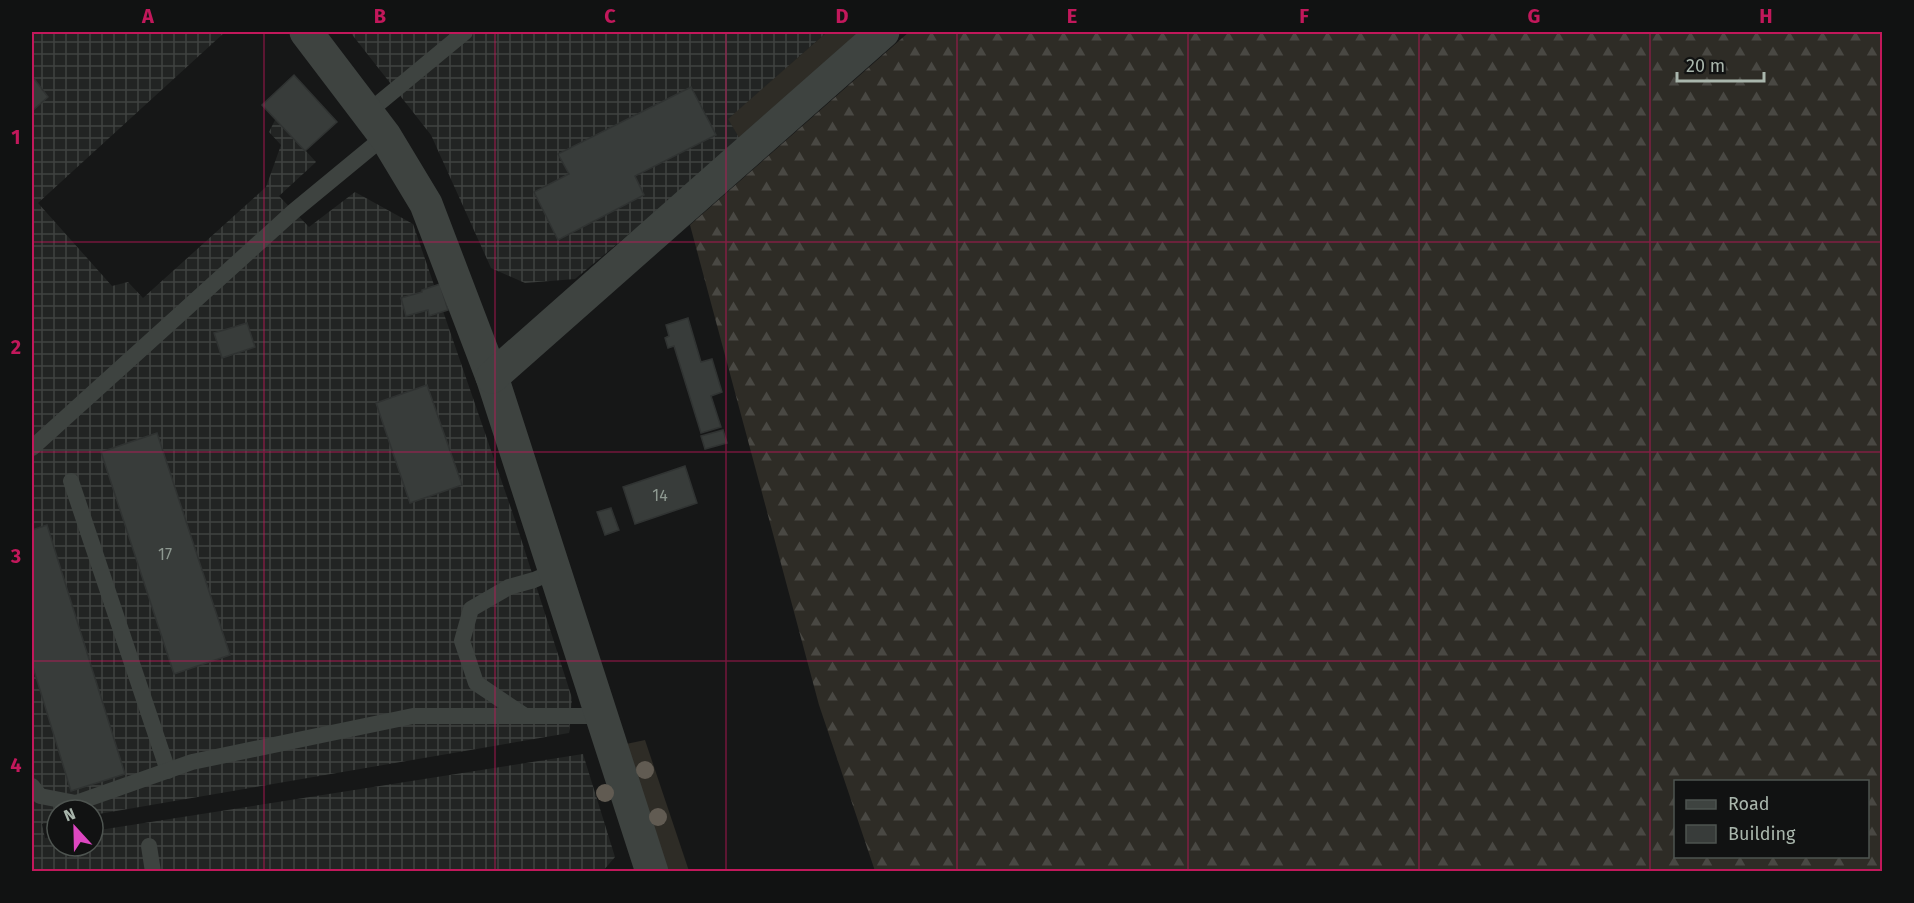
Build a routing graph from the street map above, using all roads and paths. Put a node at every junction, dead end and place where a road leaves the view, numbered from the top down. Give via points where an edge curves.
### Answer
1 (306, 32) edge
2 (465, 32) edge
3 (883, 32) edge
4 (376, 124) junction
5 (492, 376) junction
6 (32, 448) edge
7 (71, 481) dead end
8 (555, 571) junction
9 (525, 716) junction
10 (602, 716) junction
11 (168, 771) junction
12 (32, 786) edge
13 (149, 846) dead end
14 (153, 872) edge
15 (652, 872) edge

1 - 4 street
2 - 4 lane
3 - 5 street
4 - 5 street via 426,204
4 - 6 lane via 294,211
5 - 8 street
7 - 11 lane
8 - 9 lane via 509,587 471,609 462,641 476,683
8 - 10 street
9 - 10 lane
9 - 11 lane via 413,716 192,762
10 - 15 street
11 - 12 lane via 76,803 40,796
13 - 14 lane

